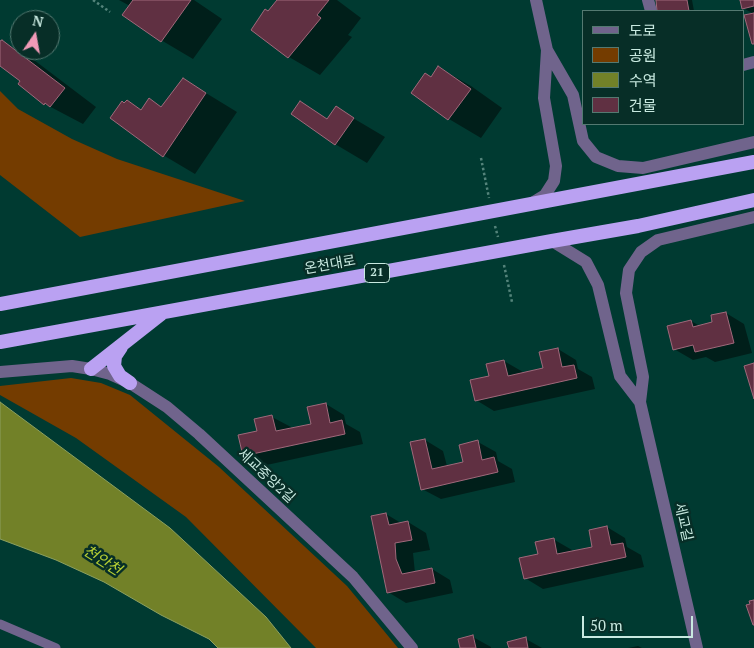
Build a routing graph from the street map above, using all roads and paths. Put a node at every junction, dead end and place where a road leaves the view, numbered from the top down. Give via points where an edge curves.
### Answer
1 (93, 0) edge
2 (536, 0) edge
3 (110, 12) dead end
4 (547, 50) junction
5 (754, 142) edge
6 (481, 158) dead end
7 (754, 162) edge
8 (754, 200) edge
9 (532, 203) junction
10 (491, 206) dead end
11 (754, 217) edge
12 (495, 226) dead end
13 (552, 240) junction
14 (499, 245) dead end
15 (504, 264) dead end
16 (512, 302) dead end
17 (0, 304) edge
18 (165, 312) junction
19 (0, 342) edge
20 (123, 344) junction
21 (91, 369) junction
22 (1, 372) edge
23 (130, 383) junction
24 (640, 402) junction
25 (0, 624) edge
26 (56, 648) edge
27 (412, 648) edge
28 (697, 648) edge

1 - 3 path
2 - 4 street
4 - 5 street via 573,94 583,141 596,157 618,166 643,168
4 - 9 street via 544,98 556,166 554,181 545,195
6 - 10 path
7 - 9 highway, 온천대로
8 - 13 highway, 온천대로 / 21 via 638,226
9 - 17 highway, 온천대로
11 - 24 street via 658,240 640,252 629,270 626,293 643,377
12 - 14 path
13 - 18 highway, 온천대로 / 21
13 - 24 street via 586,262 598,284 620,376
15 - 16 path
18 - 19 highway, 온천대로 / 21
18 - 20 highway
20 - 21 highway
20 - 23 highway via 115,356 114,366
21 - 22 street, 세교중앙2길 via 72,366
21 - 23 street, 세교중앙2길
23 - 27 street, 세교중앙2길 via 167,407 199,434 353,577
24 - 28 street, 세교길
25 - 26 lane

